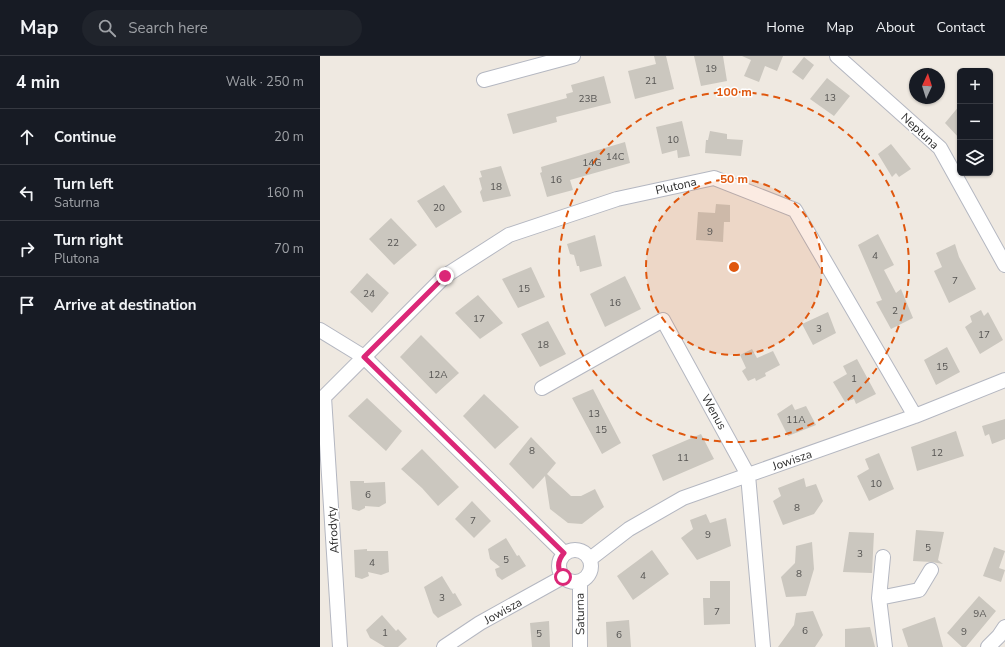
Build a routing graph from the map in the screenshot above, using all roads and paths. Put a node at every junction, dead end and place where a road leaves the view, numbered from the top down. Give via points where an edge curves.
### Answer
1 (573, 56) edge
2 (837, 56) edge
3 (484, 80) dead end
4 (1005, 265) edge
5 (320, 330) edge
6 (364, 357) junction
7 (1005, 380) edge
8 (542, 388) dead end
9 (915, 416) junction
10 (748, 475) junction
11 (564, 553) junction
12 (883, 557) dead end
13 (590, 559) junction
14 (931, 570) dead end
15 (563, 577) junction
16 (580, 582) junction
17 (879, 598) junction
18 (1005, 627) edge
19 (340, 647) edge
20 (444, 647) edge
21 (580, 647) edge
22 (763, 647) edge
23 (885, 647) edge
24 (988, 647) edge

1 - 3 street
2 - 4 street, Neptuna via 940,148
5 - 6 street
6 - 9 street, Plutona via 445,276 509,235 617,199 714,178 795,210
6 - 11 street
6 - 19 street, Afrodyty via 324,397
7 - 9 street, Jowisza
8 - 10 street, Wenus via 663,320
9 - 10 street, Jowisza
10 - 13 street, Jowisza via 683,498 629,529
10 - 22 street, Wenus
11 - 13 street via 580,551
11 - 15 street via 558,567
12 - 17 street
13 - 16 street via 588,576
14 - 17 street via 919,590
15 - 16 street via 568,581
15 - 20 street, Jowisza
16 - 21 street, Saturna
17 - 23 street
18 - 24 street

